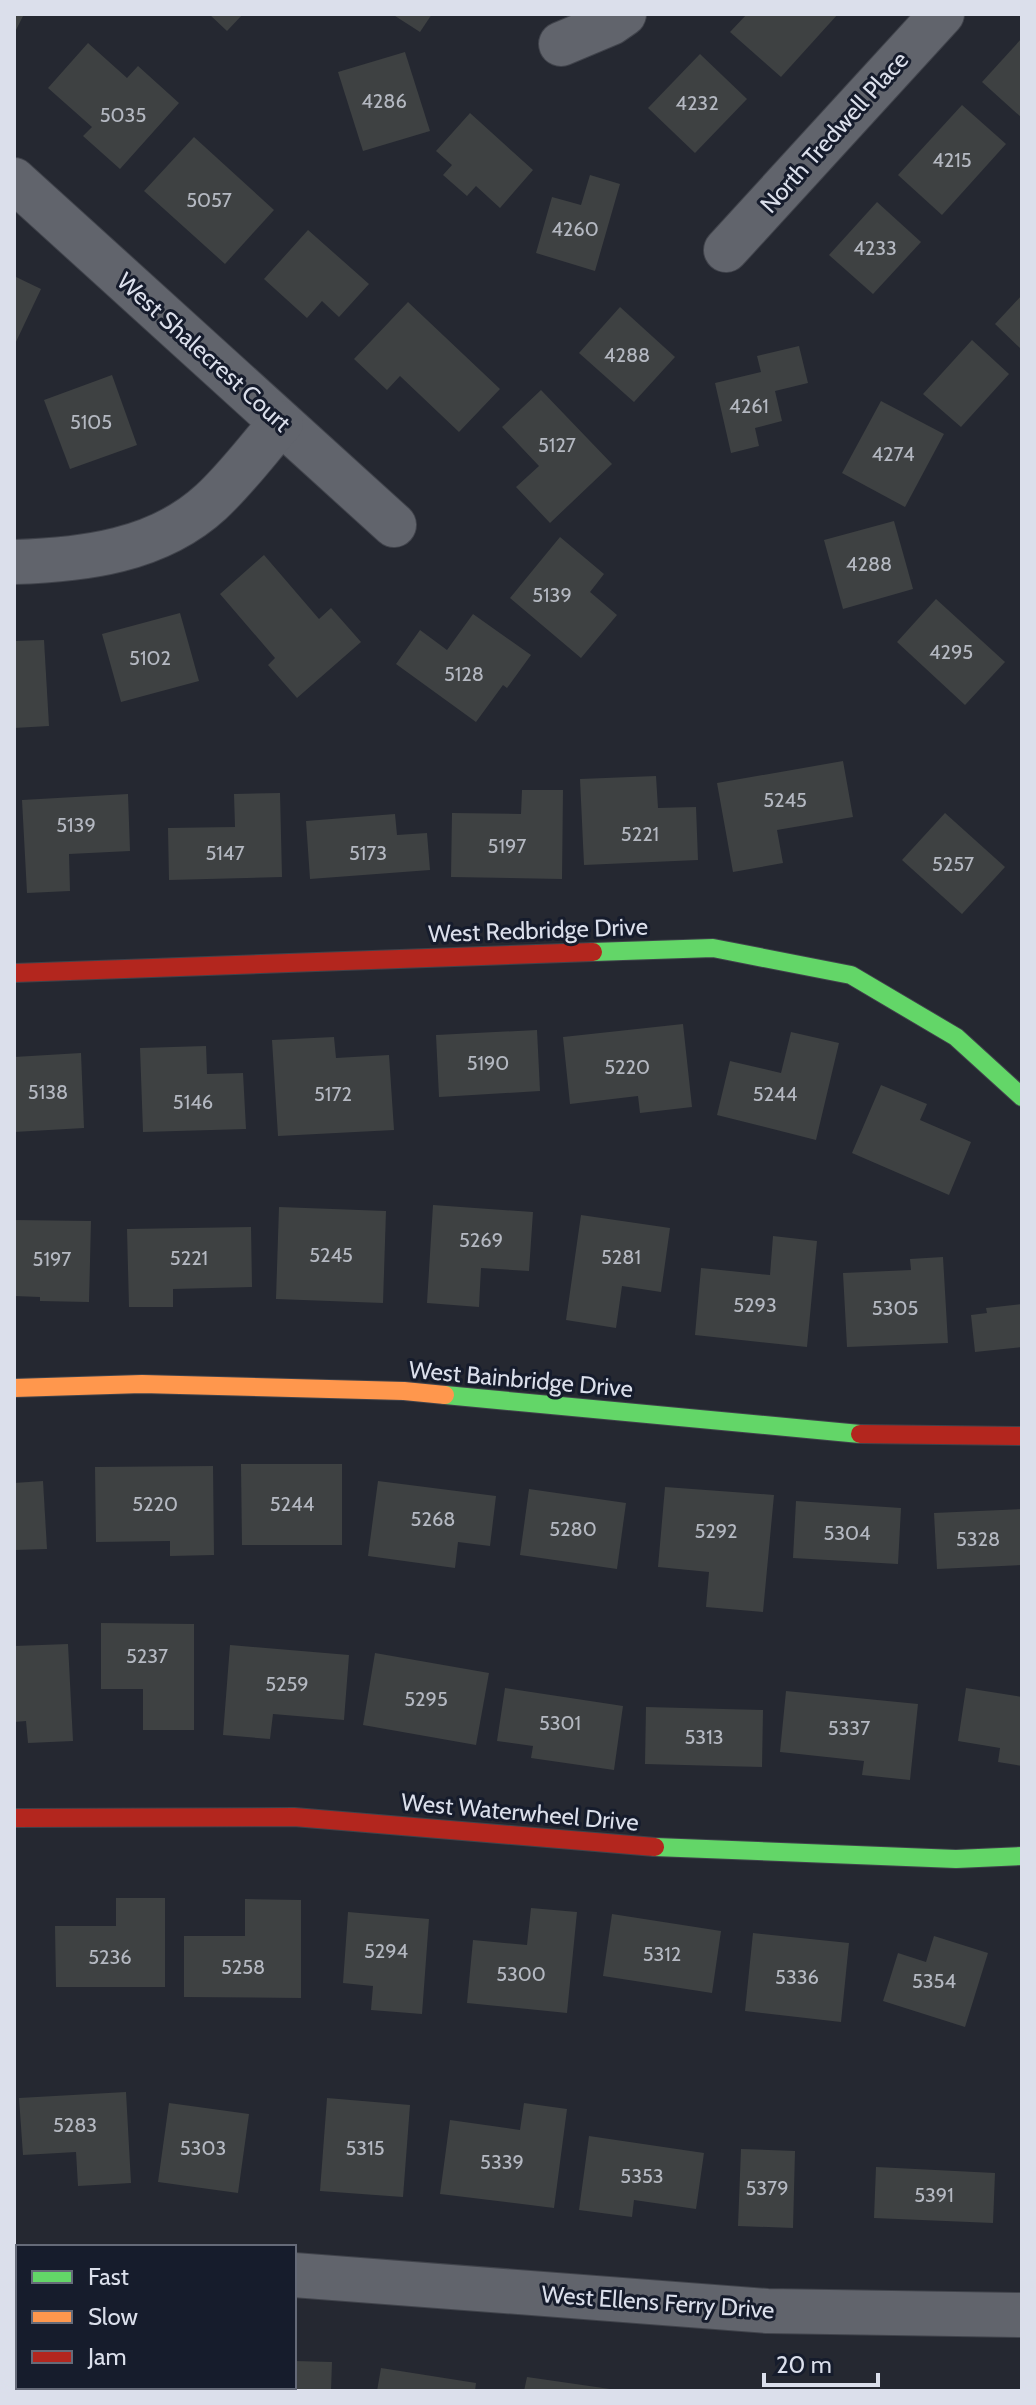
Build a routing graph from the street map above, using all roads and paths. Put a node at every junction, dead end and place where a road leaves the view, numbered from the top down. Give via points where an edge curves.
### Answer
1 (624, 14) edge
2 (942, 14) edge
3 (561, 44) dead end
4 (14, 180) edge
5 (726, 250) dead end
6 (281, 423) junction
7 (394, 525) dead end
8 (14, 562) edge
9 (14, 973) edge
10 (1022, 1097) edge
11 (14, 1388) edge
12 (1022, 1436) edge
13 (14, 1818) edge
14 (1022, 1856) edge
15 (296, 2275) edge
16 (1022, 2315) edge

1 - 3 street
2 - 5 street, North Tredwell Place
4 - 6 street, West Shalecrest Court
6 - 7 street, West Shalecrest Court
6 - 8 street via 210,503 168,532 125,549 58,561
9 - 10 street, West Redbridge Drive via 713,948 851,975 956,1037
11 - 12 street, West Bainbridge Drive via 142,1384 404,1391 872,1435
13 - 14 street, West Waterwheel Drive via 294,1817 697,1850 956,1859
15 - 16 street, West Ellens Ferry Drive via 767,2311

